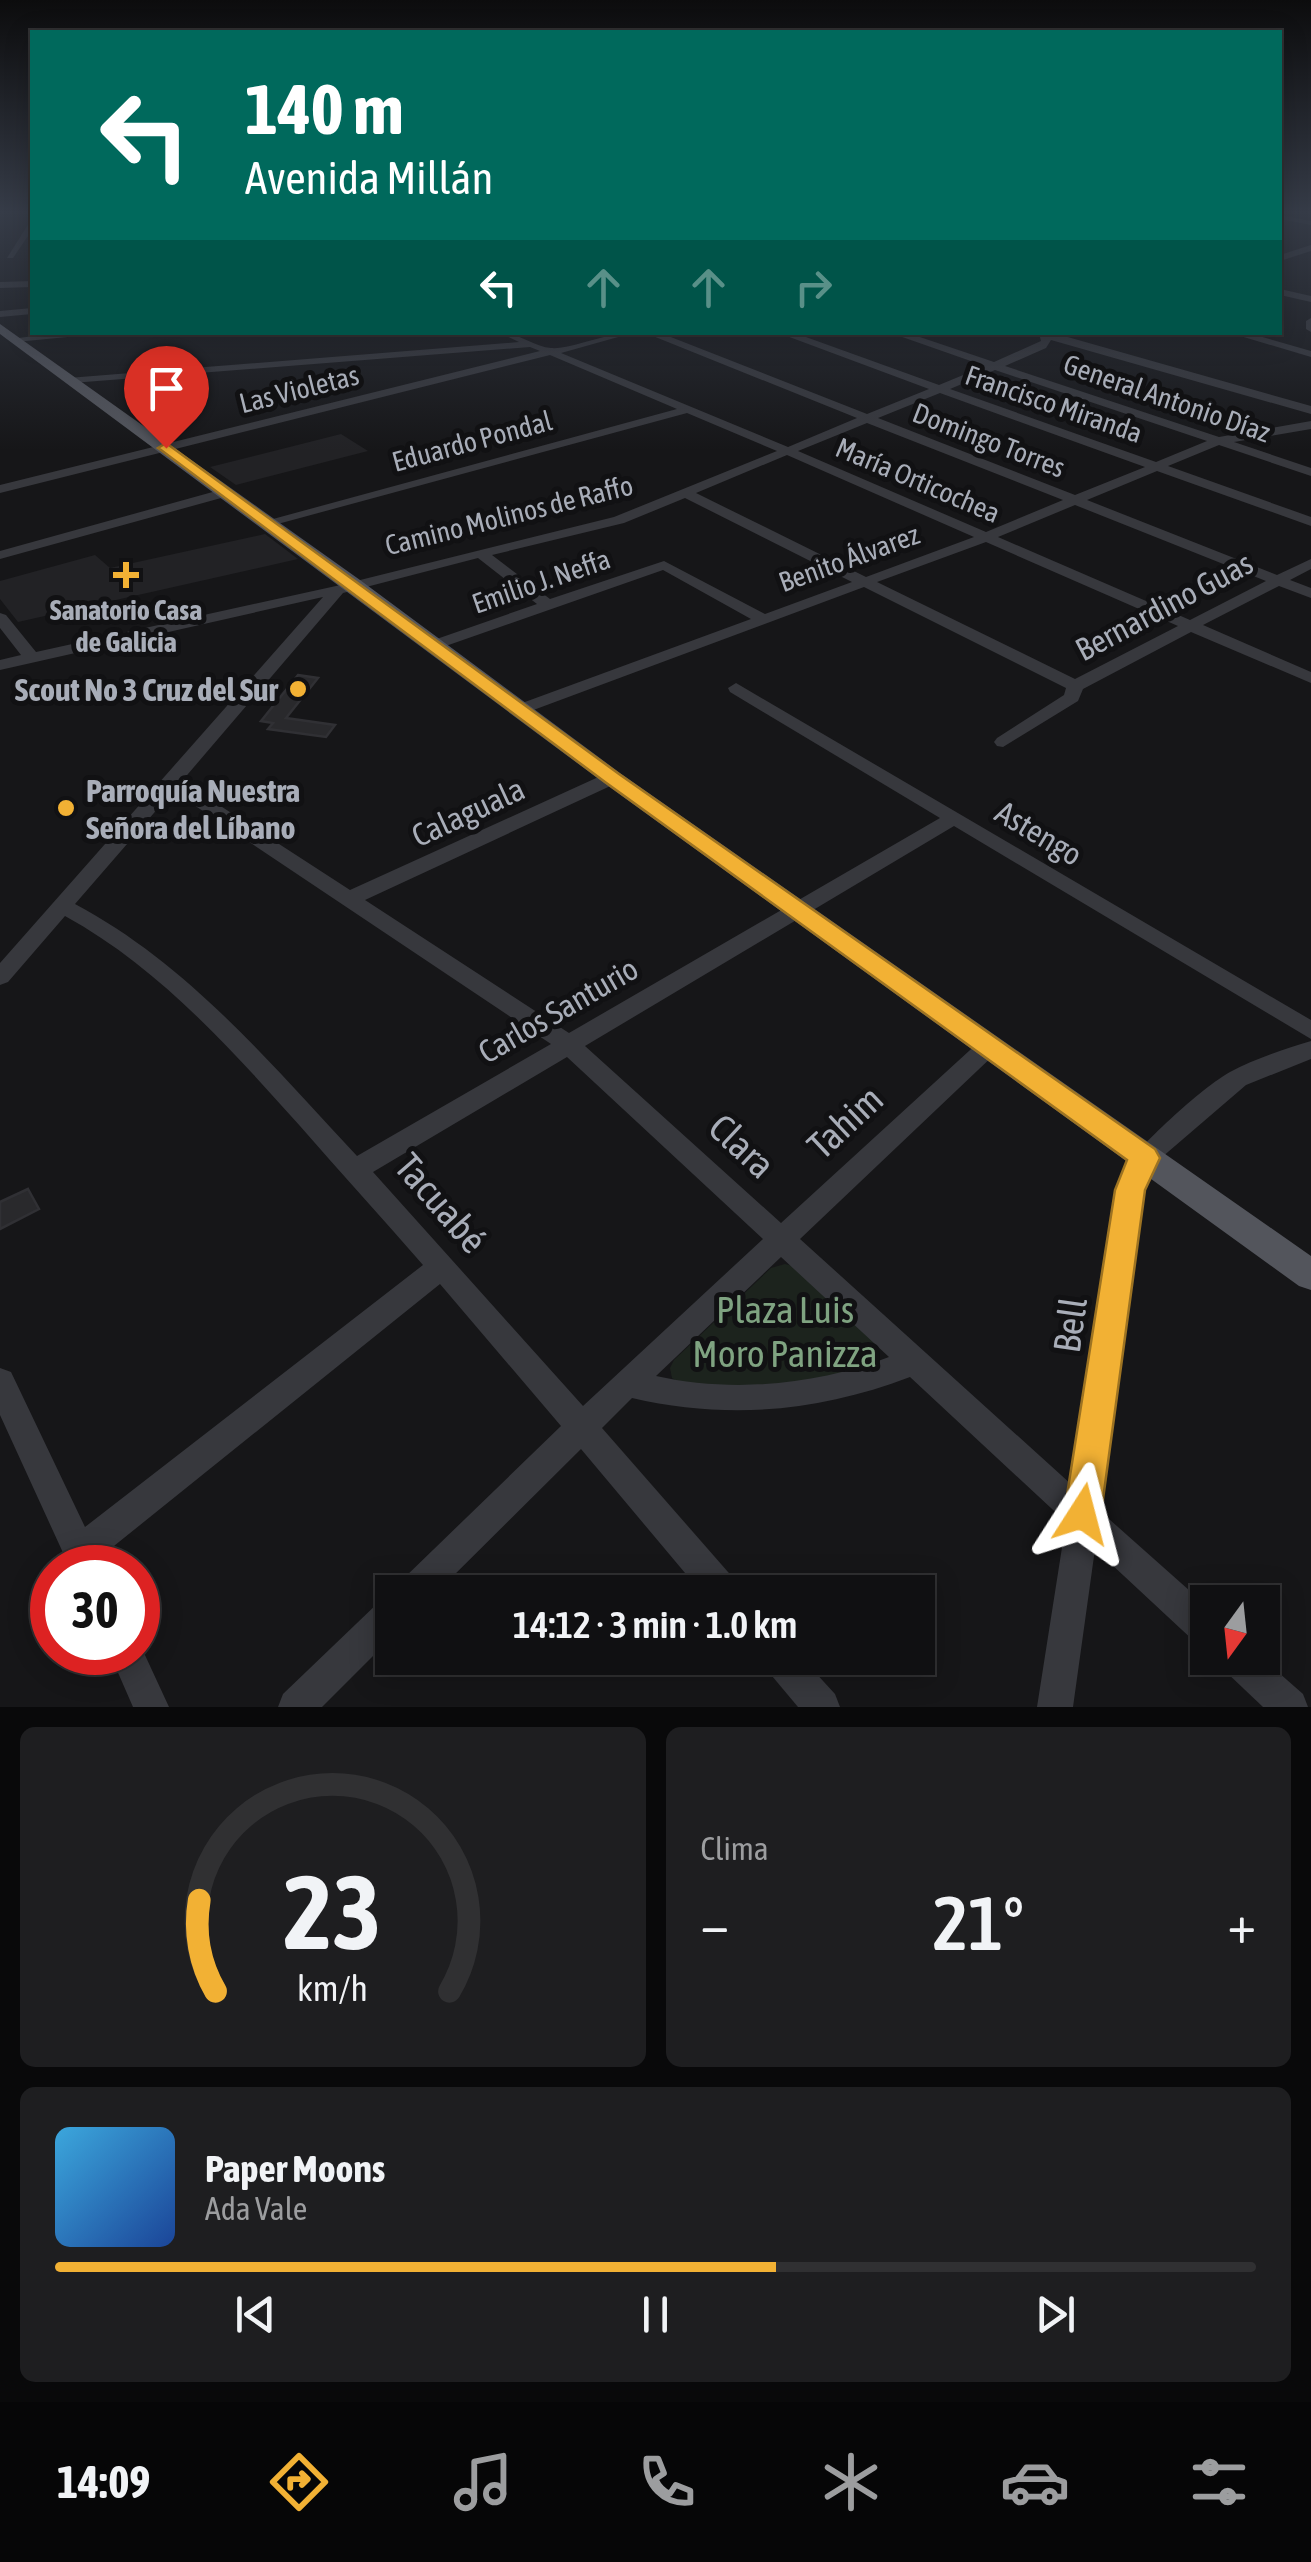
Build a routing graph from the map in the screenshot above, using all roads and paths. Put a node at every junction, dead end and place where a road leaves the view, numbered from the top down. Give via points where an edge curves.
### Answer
1 (1282, 292) edge
2 (1311, 299) edge
3 (30, 312) edge
4 (0, 314) edge
5 (1311, 321) edge
6 (0, 328) edge
7 (1311, 329) edge
8 (86, 335) edge
9 (510, 335) edge
10 (620, 335) edge
11 (656, 335) edge
12 (789, 335) edge
13 (902, 335) edge
14 (1042, 335) edge
15 (1046, 335) edge
16 (1243, 335) edge
17 (19, 342) junction
18 (533, 344) junction
19 (0, 348) edge
20 (552, 353) junction
21 (1311, 354) edge
22 (995, 366) junction
23 (72, 380) junction
24 (939, 390) junction
25 (689, 409) junction
26 (1311, 410) edge
27 (870, 420) junction
28 (1311, 424) edge
29 (1218, 441) junction
30 (166, 448) junction
31 (790, 452) junction
32 (1155, 466) junction
33 (1311, 472) edge
34 (0, 489) edge
35 (227, 492) junction
36 (686, 494) junction
37 (1073, 500) junction
38 (268, 522) junction
39 (1311, 522) edge
40 (986, 537) junction
41 (481, 553) junction
42 (0, 554) edge
43 (1311, 563) edge
44 (1278, 580) junction
45 (863, 581) junction
46 (346, 587) junction
47 (1311, 593) edge
48 (548, 604) junction
49 (0, 618) edge
50 (763, 619) junction
51 (1192, 627) junction
52 (434, 645) junction
53 (31, 658) junction
54 (0, 664) edge
55 (1311, 678) edge
56 (1075, 686) junction
57 (736, 688) dead end
58 (520, 710) junction
59 (1003, 742) dead end
60 (612, 778) junction
61 (172, 783) junction
62 (954, 818) junction
63 (349, 900) junction
64 (62, 906) junction
65 (797, 910) junction
66 (0, 977) edge
67 (1311, 1031) edge
68 (568, 1044) junction
69 (989, 1046) junction
70 (1311, 1050) edge
71 (1145, 1158) junction
72 (355, 1170) junction
73 (780, 1239) junction
74 (440, 1266) junction
75 (1311, 1275) edge
76 (915, 1362) junction
77 (0, 1382) edge
78 (626, 1382) junction
79 (582, 1429) junction
80 (1082, 1514) junction
81 (77, 1545) edge
82 (102, 1545) edge
83 (432, 1575) edge
84 (708, 1575) edge
85 (1190, 1614) edge
86 (375, 1630) edge
87 (136, 1675) edge
88 (794, 1675) edge
89 (1255, 1675) edge
90 (151, 1707) edge
91 (296, 1707) edge
92 (822, 1707) edge
93 (1054, 1707) edge
94 (1290, 1707) edge

1 - 2 street
3 - 4 street
5 - 7 street
6 - 17 main road
8 - 17 street
9 - 18 street, María Orticochea
10 - 20 street, Las Violetas
11 - 27 street, Domingo Torres
12 - 24 street, Francisco Miranda
13 - 22 street, General Antonio Díaz
14 - 22 street, Camino Molinos de Raffo via 1042,346
15 - 26 street
16 - 21 street
17 - 19 street
17 - 23 main road
18 - 20 street, María Orticochea
18 - 23 street
20 - 25 street, María Orticochea
20 - 30 street, Las Violetas
22 - 24 street, Camino Molinos de Raffo
22 - 29 street, General Antonio Díaz
23 - 30 main road
24 - 27 street, Camino Molinos de Raffo
24 - 32 street, Francisco Miranda
25 - 31 street, María Orticochea
25 - 38 street, Eduardo Pondal
27 - 31 street, Camino Molinos de Raffo
27 - 37 street, Domingo Torres
28 - 29 street, Benito Álvarez
29 - 32 street, Benito Álvarez
29 - 33 street, General Antonio Díaz
30 - 34 street, Las Violetas
30 - 35 main road
31 - 36 street, Camino Molinos de Raffo
31 - 40 street, María Orticochea
32 - 37 street, Benito Álvarez
32 - 39 street, Francisco Miranda
35 - 38 main road
35 - 42 street
36 - 41 street, Camino Molinos de Raffo via 619,520
36 - 45 street
37 - 40 street, Benito Álvarez
37 - 44 street, Domingo Torres
38 - 46 main road
40 - 45 street, Benito Álvarez
40 - 51 street, María Orticochea
41 - 46 street, Camino Molinos de Raffo
41 - 48 street
43 - 44 street, Bernardino Guas
44 - 47 street, Domingo Torres
44 - 51 street, Bernardino Guas
45 - 50 street, Benito Álvarez
45 - 56 street
46 - 52 main road
46 - 53 street, Camino Molinos de Raffo
46 - 61 street
48 - 50 street, Emilio J. Neffa via 664,565
48 - 52 street, Emilio J. Neffa
49 - 53 street
50 - 58 street, Benito Álvarez
51 - 55 street, María Orticochea
51 - 56 street, Bernardino Guas
52 - 58 main road
53 - 54 street, Camino Molinos de Raffo
56 - 59 street, Bernardino Guas via 1070,699
57 - 62 street, Astengo
58 - 60 main road
60 - 63 street, Calaguala
60 - 65 main road
61 - 63 street, Clara
61 - 64 street
62 - 65 street
62 - 67 street, Astengo
63 - 68 street, Clara
64 - 66 street
64 - 72 street, Tacuabé via 99,926 219,1024
65 - 68 street, Carlos Santurio
65 - 69 main road
68 - 72 street, Carlos Santurio
68 - 73 street, Clara
69 - 71 main road
69 - 73 street, Tahim
70 - 71 street, Bell via 1238,1079
71 - 75 main road
71 - 80 street, Bell via 1130,1190
72 - 74 street, Tacuabé
73 - 76 street, Clara
73 - 78 street, Tahim
74 - 79 street, Tacuabé
74 - 82 street
76 - 78 street via 830,1392 766,1398
76 - 80 street, Clara
77 - 81 street
78 - 79 street, Tahim
79 - 83 street, Tahim
79 - 84 street, Tacuabé
80 - 85 street, Clara
80 - 93 street, Bell
86 - 91 street
87 - 90 street
88 - 92 street
89 - 94 street

